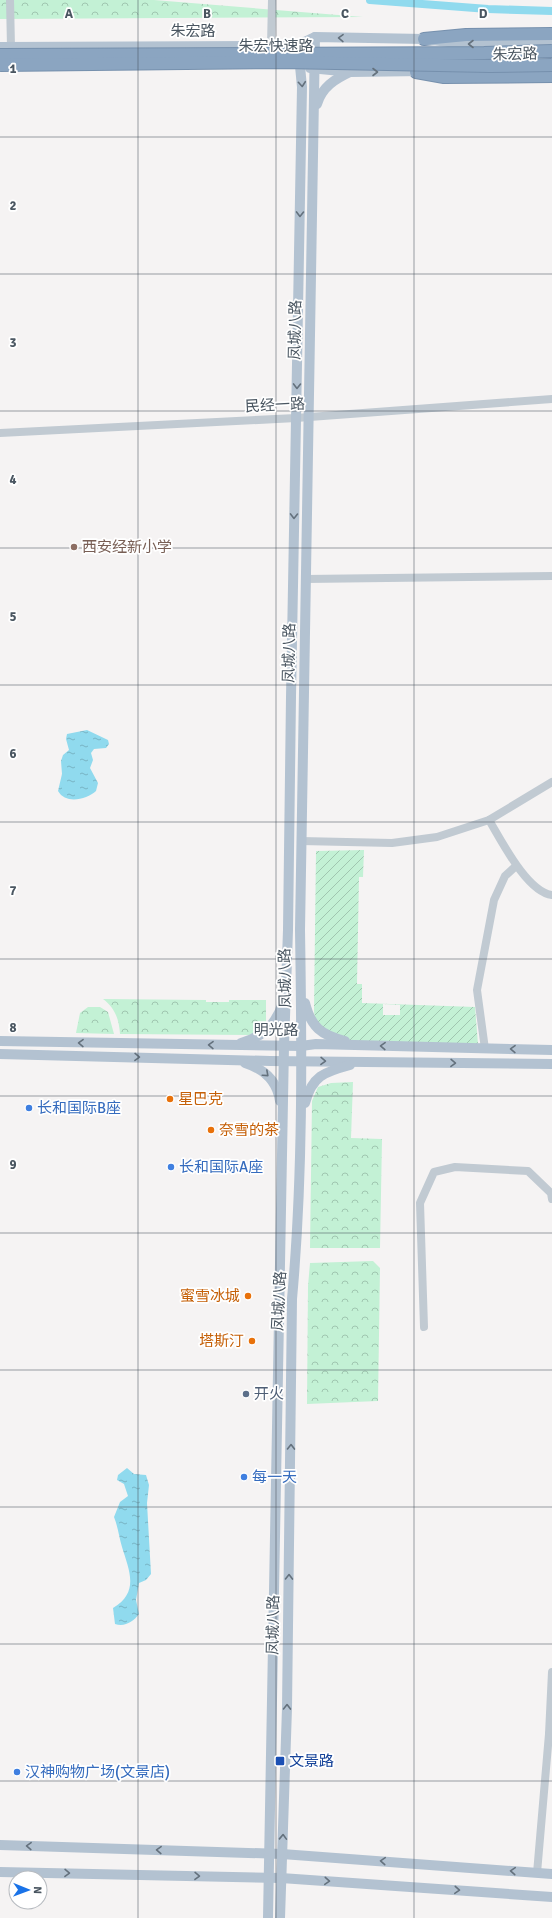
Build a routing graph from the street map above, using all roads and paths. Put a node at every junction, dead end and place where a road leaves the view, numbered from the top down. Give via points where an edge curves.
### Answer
1 (10, 0) edge
2 (272, 0) edge
3 (552, 34) edge
4 (315, 37) junction
5 (424, 39) junction
6 (552, 43) edge
7 (298, 45) junction
8 (272, 46) junction
9 (0, 47) edge
10 (11, 47) junction
11 (552, 52) edge
12 (0, 55) edge
13 (552, 65) edge
14 (0, 66) edge
15 (300, 68) junction
16 (315, 68) junction
17 (552, 68) edge
18 (0, 71) edge
19 (351, 72) junction
20 (416, 72) junction
21 (552, 76) edge
22 (314, 115) junction
23 (552, 398) edge
24 (309, 417) junction
25 (296, 418) junction
26 (0, 433) edge
27 (552, 576) edge
28 (305, 579) junction
29 (552, 782) edge
30 (489, 820) junction
31 (301, 841) junction
32 (516, 866) junction
33 (552, 895) edge
34 (286, 986) junction
35 (300, 986) junction
36 (0, 1041) edge
37 (231, 1045) junction
38 (360, 1045) junction
39 (284, 1046) junction
40 (301, 1046) junction
41 (485, 1049) junction
42 (552, 1050) edge
43 (0, 1054) edge
44 (231, 1060) junction
45 (284, 1061) junction
46 (302, 1061) junction
47 (360, 1062) junction
48 (552, 1064) edge
49 (300, 1125) junction
50 (283, 1126) junction
51 (552, 1199) edge
52 (424, 1327) dead end
53 (552, 1672) edge
54 (550, 1734) edge
55 (0, 1845) edge
56 (269, 1854) junction
57 (282, 1854) junction
58 (0, 1872) edge
59 (537, 1872) junction
60 (552, 1874) edge
61 (268, 1878) junction
62 (281, 1878) junction
63 (552, 1897) edge
64 (268, 1918) edge
65 (280, 1918) edge

1 - 10 street
2 - 8 street
3 - 5 highway via 466,35
5 -> 4 main road, 朱宏路
4 - 7 main road, 朱宏路
4 - 16 main road, 凤城八路
6 -> 5 main road, 朱宏路 via 465,44
7 - 8 main road, 朱宏路
7 - 15 main road, 凤城八路
8 - 10 main road, 朱宏路
9 - 10 main road, 朱宏路
11 - 12 highway, 朱宏快速路, bridge
13 - 14 highway, 朱宏快速路, bridge via 277,62
15 - 16 main road, 朱宏路
15 - 18 main road, 朱宏路 via 287,66
15 -> 25 main road, 凤城八路 via 302,87
16 - 19 main road, 朱宏路
16 - 22 main road, 凤城八路
17 - 20 main road, 朱宏路 via 437,69
19 -> 20 main road, 朱宏路
19 - 22 main road via 334,79 322,92
20 - 21 highway via 444,77
22 - 24 main road, 凤城八路
23 - 24 street, 民经一路
24 - 25 street, 民经一路
24 - 28 main road, 凤城八路
25 - 26 street, 民经一路
25 -> 34 main road, 凤城八路
27 - 28 street
28 - 31 main road, 凤城八路
29 - 30 street
30 - 31 street via 436,837 392,843
30 - 32 street
31 - 35 main road, 凤城八路
32 - 33 street via 544,894
32 - 41 street via 505,876 494,900 477,990
34 - 37 main road via 282,1007 270,1028 260,1036
34 - 39 main road, 凤城八路
35 - 38 main road via 307,1014 316,1027 327,1035
35 - 40 main road, 凤城八路
37 -> 36 main road, 明光路
37 - 39 main road, 明光路
38 - 40 main road, 明光路
41 -> 38 main road, 明光路
39 - 40 main road, 明光路
39 - 45 main road, 凤城八路
40 - 46 main road, 凤城八路
42 -> 41 main road, 明光路
43 -> 44 main road, 明光路
44 - 45 main road, 明光路
44 -> 50 main road via 253,1065 268,1074 277,1089
45 - 46 main road, 明光路
45 - 50 main road, 凤城八路
46 -> 47 main road, 明光路
46 - 49 main road, 凤城八路
47 -> 48 main road, 明光路
47 - 49 main road via 333,1069 316,1079 308,1092
57 -> 49 main road, 凤城八路 via 287,1708 292,1299 297,1242
50 - 56 main road, 凤城八路
51 - 52 street via 551,1193 528,1171 454,1167 434,1172 420,1203
53 - 54 street
54 - 59 street
56 -> 55 main road
56 - 57 main road
56 - 61 main road, 凤城八路
59 -> 57 main road
57 - 62 main road, 凤城八路
58 -> 61 main road
59 - 60 main road
61 - 62 main road
61 - 64 main road, 凤城八路
62 -> 63 main road
62 - 65 main road, 凤城八路

